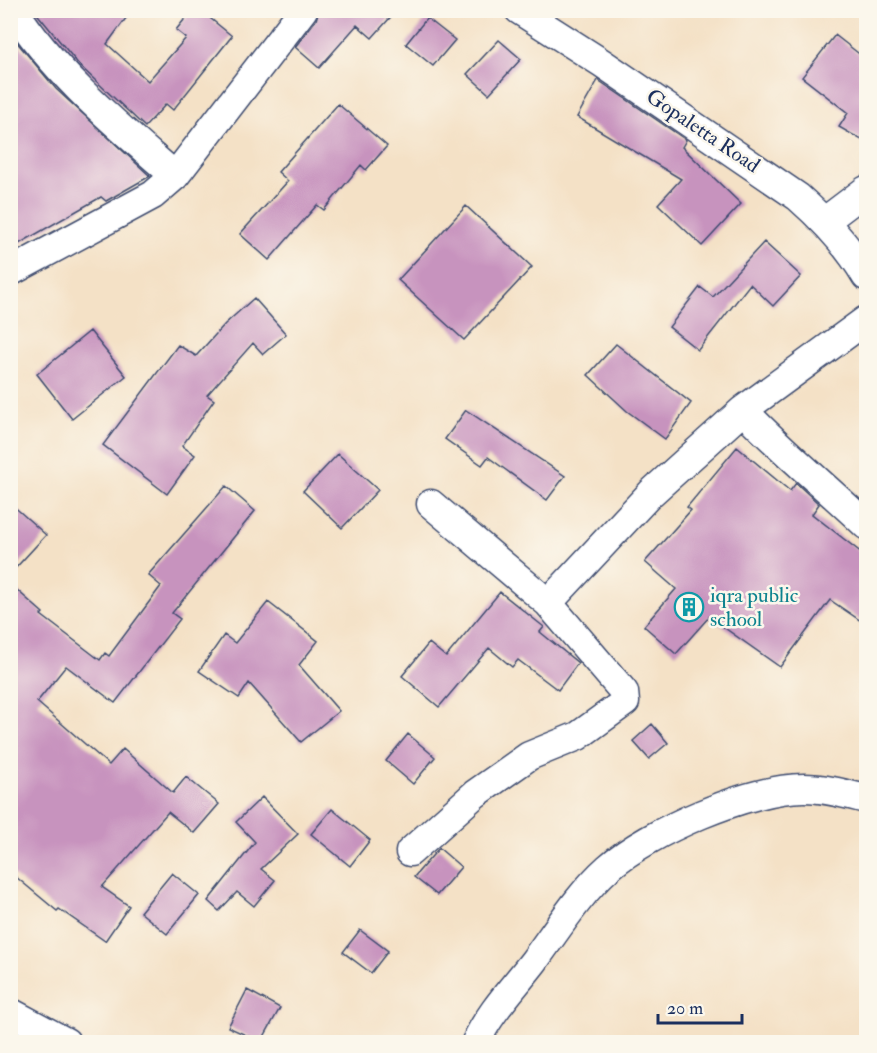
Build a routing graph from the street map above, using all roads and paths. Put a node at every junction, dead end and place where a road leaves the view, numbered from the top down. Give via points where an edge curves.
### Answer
1 (14, 10) edge
2 (303, 10) edge
3 (519, 10) edge
4 (175, 176) junction
5 (867, 190) edge
6 (825, 221) junction
7 (10, 272) edge
8 (867, 276) edge
9 (867, 320) edge
10 (743, 410) junction
11 (431, 504) dead end
12 (867, 525) edge
13 (548, 603) junction
14 (867, 799) edge
15 (410, 852) dead end
16 (10, 1012) edge
17 (66, 1042) edge
18 (476, 1042) edge

1 - 4 street via 69,79
2 - 4 street
3 - 6 street, Gopaletta Road via 763,171
4 - 7 street via 144,201
5 - 6 street
6 - 8 street, Gopaletta Road
9 - 10 street
10 - 12 street
10 - 13 street via 651,493
11 - 13 street
13 - 15 street via 624,693 625,702 578,736 529,756 475,794
14 - 18 street via 804,788 771,791 739,800 628,853 589,889
16 - 17 street

